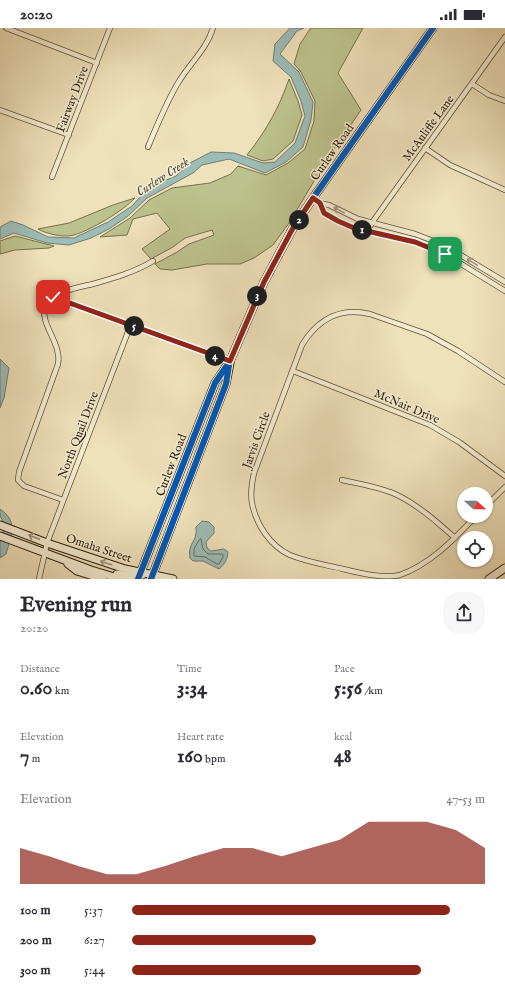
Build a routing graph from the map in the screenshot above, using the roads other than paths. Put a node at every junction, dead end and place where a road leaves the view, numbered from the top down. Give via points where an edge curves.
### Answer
1 (6, 28) edge
2 (110, 28) edge
3 (213, 28) edge
4 (433, 28) edge
5 (505, 36) edge
6 (97, 63) junction
7 (472, 84) junction
8 (505, 101) edge
9 (0, 110) edge
10 (69, 135) junction
11 (148, 147) dead end
12 (425, 148) junction
13 (52, 177) dead end
14 (505, 190) edge
15 (313, 198) junction
16 (320, 203) junction
17 (371, 224) junction
18 (368, 231) junction
19 (414, 234) junction
20 (413, 241) junction
21 (454, 251) junction
22 (451, 257) junction
23 (153, 261) dead end
24 (492, 274) junction
25 (488, 280) junction
26 (505, 282) edge
27 (505, 291) edge
28 (53, 297) junction
29 (130, 324) junction
30 (230, 361) junction
31 (293, 370) junction
32 (505, 382) edge
33 (505, 476) edge
34 (342, 480) dead end
35 (505, 487) edge
36 (493, 499) edge
37 (63, 500) junction
38 (469, 523) edge
39 (0, 525) edge
40 (0, 536) edge
41 (455, 538) junction
42 (48, 543) junction
43 (45, 554) junction
44 (65, 560) junction
45 (505, 568) edge
46 (145, 576) edge
47 (39, 579) edge
48 (103, 579) edge
49 (121, 579) edge
50 (173, 579) edge
51 (489, 579) edge

1 - 6 street
2 - 6 street, Fairway Drive
3 - 11 street via 203,48 178,82
4 - 15 main road, Curlew Road
5 - 7 street, McAuliffe Lane
6 - 10 street, Fairway Drive
7 - 8 street
7 - 12 street, McAuliffe Lane
9 - 10 street
10 - 13 street, Fairway Drive
12 - 14 street via 450,165
12 - 17 street, McAuliffe Lane
15 - 16 street
15 - 30 main road, Curlew Road via 293,228 264,282
17 -> 16 street
16 - 18 street via 324,213 354,228
17 - 18 street, McAuliffe Lane
17 - 19 street
18 - 20 street
19 - 20 street
19 - 21 street
20 - 22 street
21 - 22 street
24 -> 21 street
22 - 25 street
23 - 28 street via 115,277
24 - 25 street
24 - 26 street
25 - 27 street
28 - 29 street
28 - 37 street via 45,307 45,318 60,356 18,480 24,486
29 - 30 street
29 - 37 street, North Quail Drive
30 - 46 main road, Curlew Road via 215,383
30 - 46 main road, Curlew Road via 226,384 156,567
31 - 32 street, Jarvis Circle via 302,345 321,322 348,311 370,314 427,334
31 - 33 street, McNair Drive via 430,425 459,442
31 - 41 street, Jarvis Circle via 251,485 251,502 256,518 269,539 289,554 302,559 386,577 399,575 425,563
34 - 41 street via 397,495 430,516
35 - 36 street
37 - 42 street, North Quail Drive
38 - 41 street, Jarvis Circle
42 -> 39 main road, Omaha Street
40 - 43 main road, Omaha Street
42 - 43 street, North Quail Drive
46 -> 42 main road, Omaha Street
43 - 44 main road, Omaha Street
43 - 47 street, North Quail Drive
44 - 46 main road via 124,576
44 - 48 main road via 76,571
44 - 49 main road, Omaha Street
45 - 51 main road
46 - 50 main road, Omaha Street

